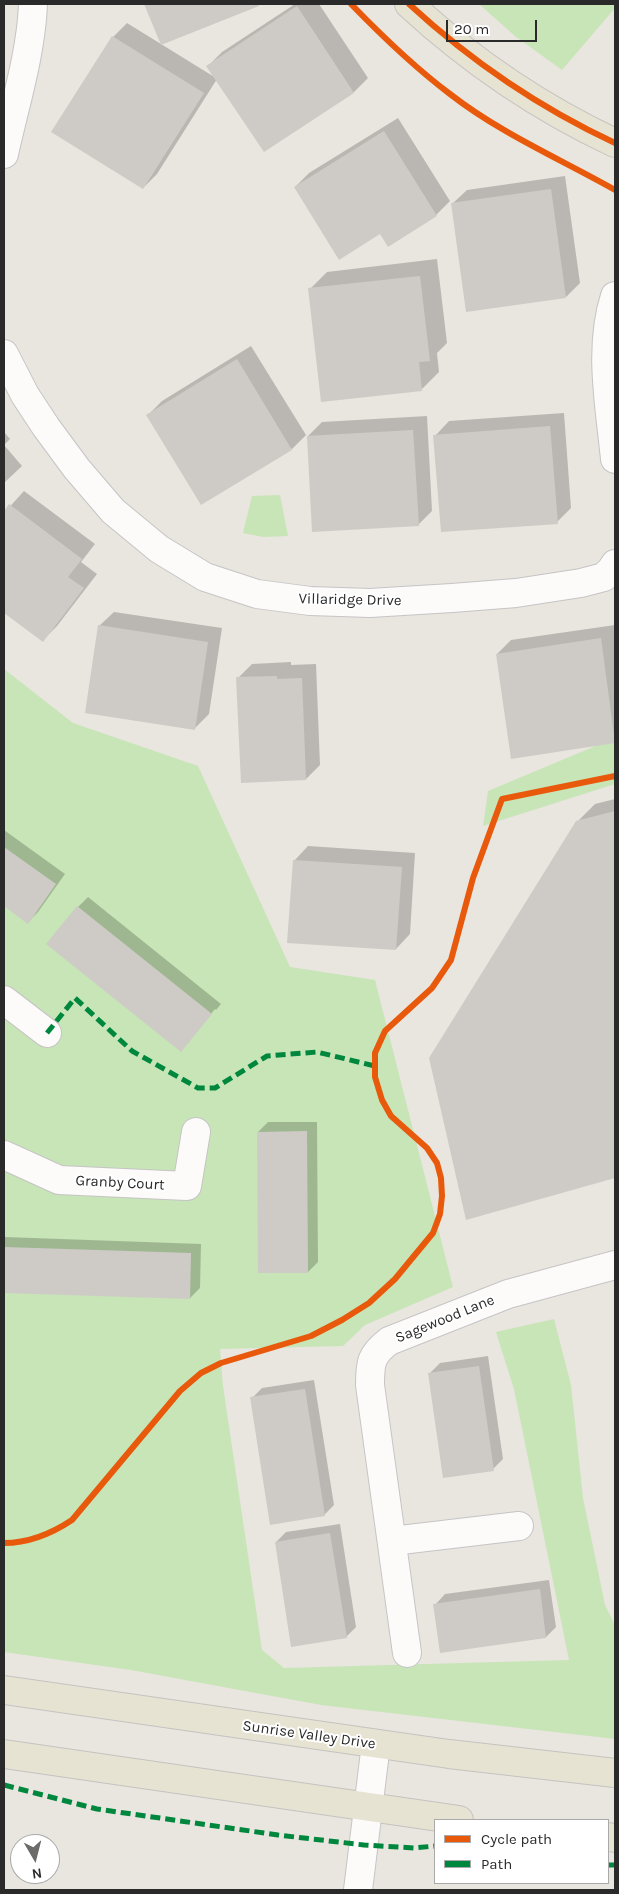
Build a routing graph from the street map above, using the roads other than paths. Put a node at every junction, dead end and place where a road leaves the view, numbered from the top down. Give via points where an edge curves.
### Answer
1 (33, 4) edge
2 (409, 4) edge
3 (615, 143) edge
4 (4, 154) edge
5 (615, 296) edge
6 (4, 354) edge
7 (615, 459) edge
8 (615, 564) edge
9 (4, 1000) edge
10 (47, 1033) dead end
11 (196, 1132) dead end
12 (4, 1155) edge
13 (615, 1264) edge
14 (519, 1526) dead end
15 (392, 1541) junction
16 (407, 1653) dead end
17 (4, 1690) edge
18 (376, 1744) junction
19 (4, 1754) edge
20 (615, 1773) edge
21 (369, 1808) junction
22 (452, 1819) edge
23 (358, 1890) edge

1 - 4 street via 23,72
2 - 3 main road via 445,37 508,83 555,114
5 - 7 street via 606,355
6 - 8 street, Villaridge Drive via 46,427 112,511 160,550 205,577 257,594 310,602 370,603 498,594 581,583 604,577
9 - 10 street
11 - 12 street, Granby Court via 187,1186 59,1180
13 - 15 street, Sagewood Lane via 500,1297 389,1341 377,1350 370,1365 370,1385
14 - 15 street
15 - 16 street, Sagewood Lane
17 - 18 main road, Sunrise Valley Drive
18 - 20 main road, Sunrise Valley Drive
18 - 21 street
19 - 21 main road
21 - 22 main road
21 - 23 street

